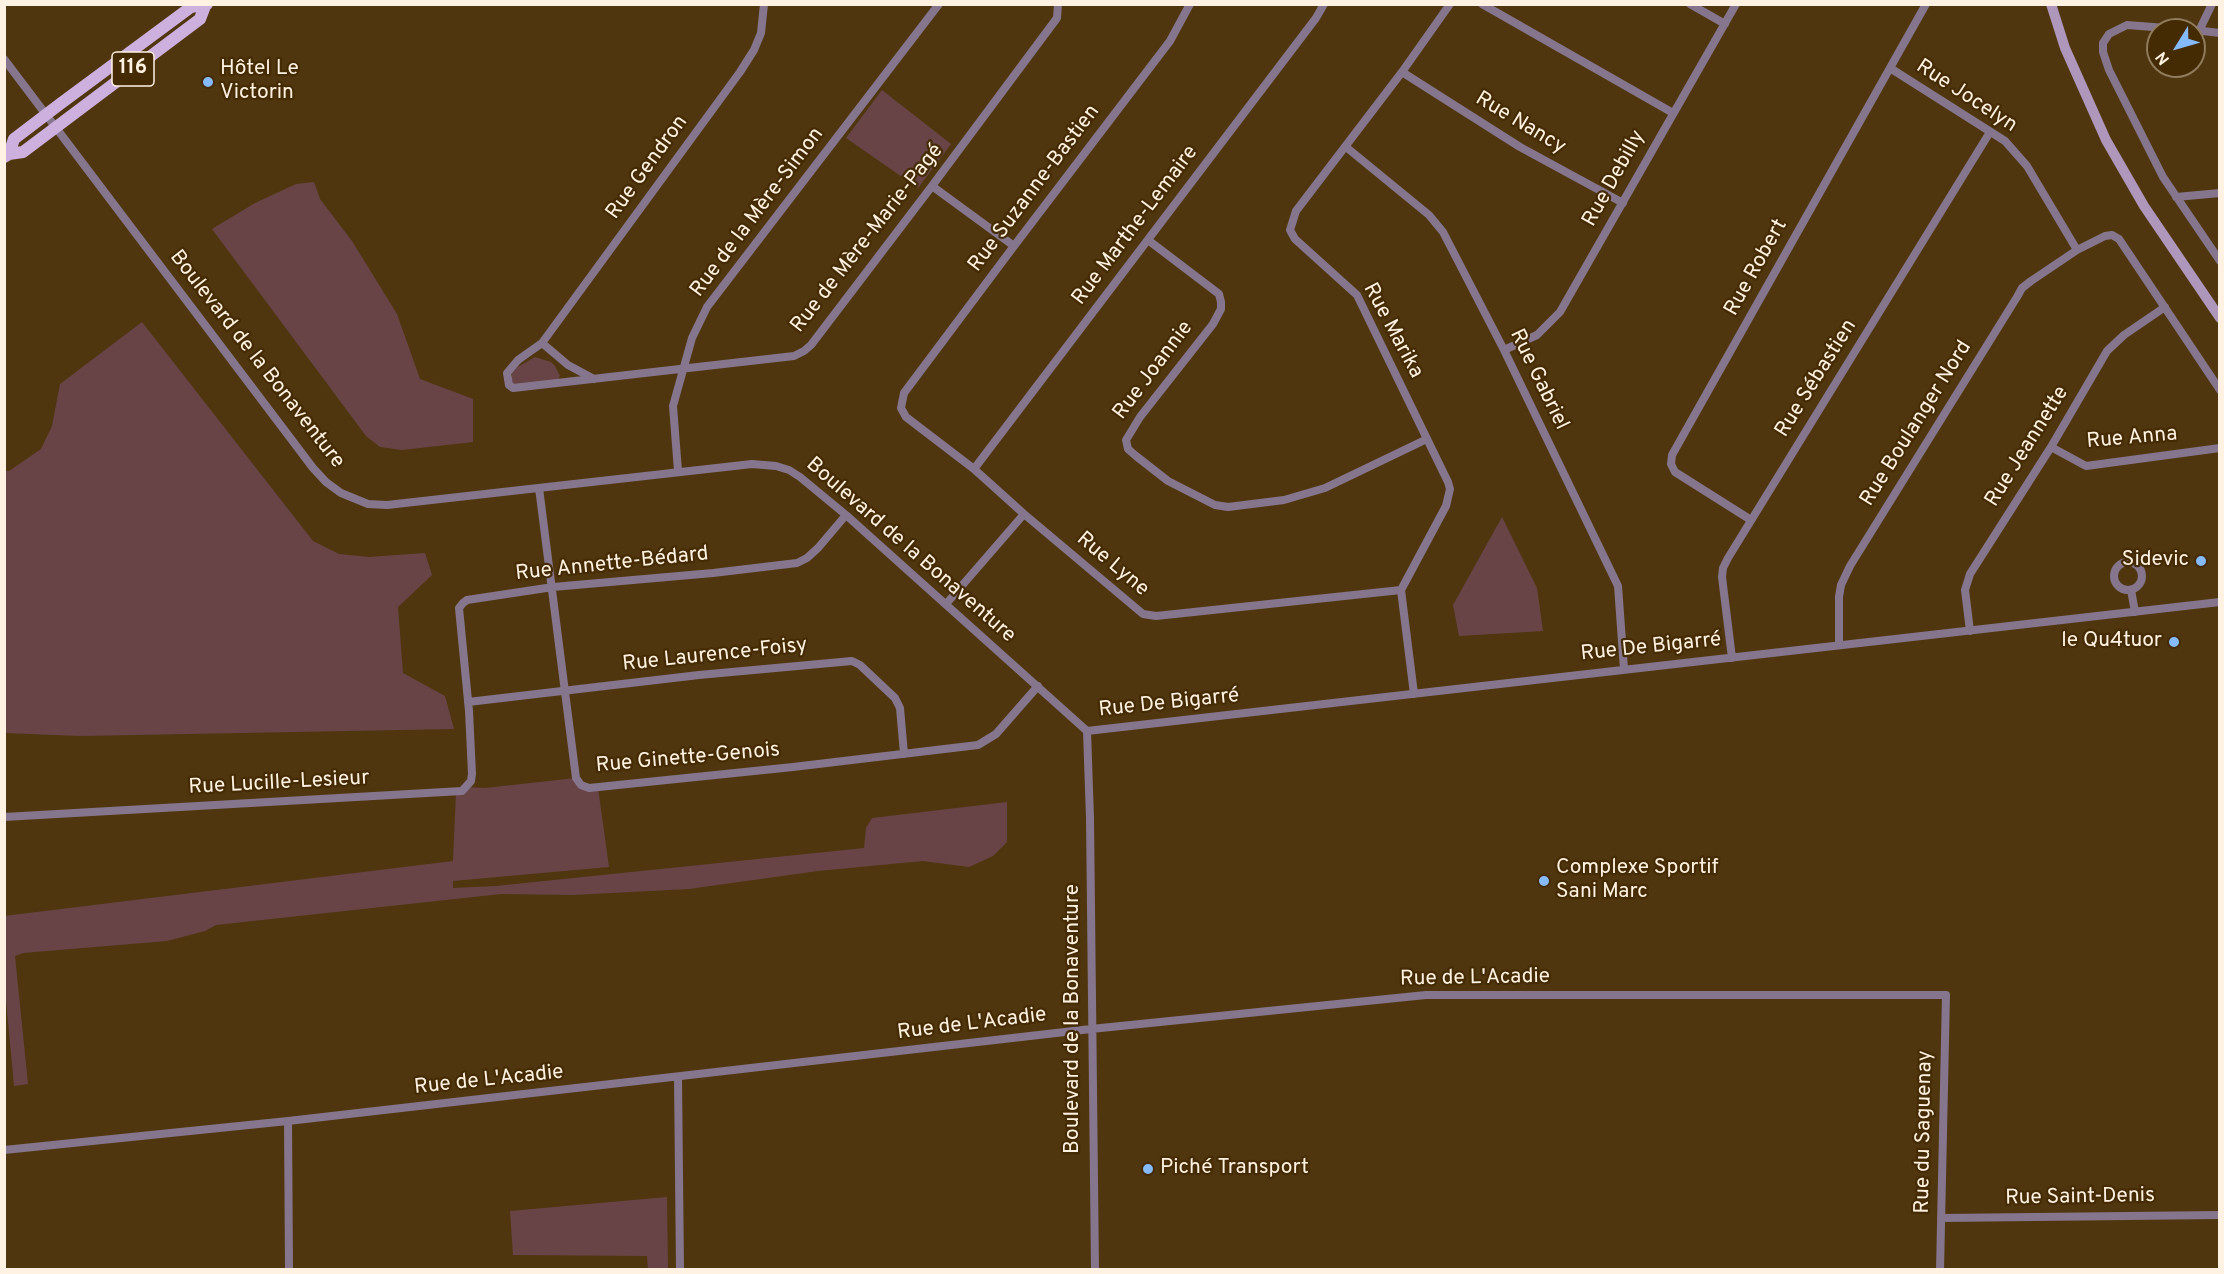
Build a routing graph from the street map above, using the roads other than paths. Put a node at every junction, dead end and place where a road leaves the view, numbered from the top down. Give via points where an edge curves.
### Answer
1 (764, 4) edge
2 (939, 4) edge
3 (1058, 4) edge
4 (1190, 4) edge
5 (1324, 4) edge
6 (1450, 4) edge
7 (1482, 4) edge
8 (1690, 4) edge
9 (1926, 4) edge
10 (2050, 4) edge
11 (2212, 4) edge
12 (206, 5) edge
13 (1735, 5) edge
14 (2203, 18) edge
15 (1725, 24) junction
16 (2146, 26) edge
17 (4, 59) edge
18 (1890, 68) junction
19 (1402, 72) junction
20 (1673, 113) junction
21 (46, 115) junction
22 (55, 127) junction
23 (1990, 132) junction
24 (1346, 147) junction
25 (7, 155) edge
26 (932, 186) junction
27 (2220, 193) edge
28 (2176, 197) junction
29 (1623, 203) junction
30 (1148, 240) junction
31 (1014, 246) junction
32 (2077, 250) junction
33 (2220, 261) edge
34 (2165, 307) junction
35 (2220, 318) edge
36 (542, 343) junction
37 (1504, 350) junction
38 (682, 369) junction
39 (595, 379) junction
40 (2220, 390) edge
41 (904, 393) joint
42 (1427, 439) junction
43 (2052, 447) junction
44 (2220, 448) edge
45 (974, 469) junction
46 (678, 471) junction
47 (539, 488) junction
48 (1024, 514) junction
49 (846, 515) junction
50 (1751, 520) junction
51 (553, 588) junction
52 (1401, 590) junction
53 (2131, 590) dead end
54 (2220, 602) edge
55 (946, 604) junction
56 (2135, 612) junction
57 (1970, 631) junction
58 (1839, 645) junction
59 (1732, 658) junction
60 (1624, 669) junction
61 (1038, 686) junction
62 (566, 690) junction
63 (1414, 694) junction
64 (468, 702) junction
65 (1087, 731) junction
66 (904, 754) junction
67 (4, 817) edge
68 (1946, 995) joint
69 (1091, 1029) junction
70 (678, 1078) junction
71 (288, 1121) junction
72 (4, 1150) edge
73 (2220, 1215) edge
74 (1941, 1218) junction
75 (289, 1269) edge
76 (680, 1269) edge
77 (1095, 1269) edge
78 (1940, 1269) edge

1 - 36 street, Rue Gendron via 761,33 740,72
2 - 38 street, Rue de la Mère-Simon via 707,307
3 - 26 street, Rue de Mère-Marie-Pagé via 1057,18
4 - 31 street, Rue Suzanne-Bastien via 1170,41
5 - 30 street, Rue Marthe-Lemaire
6 - 19 street, Rue Marika
7 - 20 street
8 - 15 street
9 - 18 street, Rue Robert
10 - 35 main road via 2106,140 2144,206
11 - 14 street
12 - 21 main road, 116 via 190,8
12 - 22 main road, 116 via 200,19
13 - 15 street, Rue Debilly
15 - 20 street, Rue Debilly
16 - 28 street via 2127,25 2114,30 2103,43 2103,52 2155,162
17 - 21 street, Boulevard de la Bonaventure
18 - 23 street, Rue Jocelyn
18 - 50 street, Rue Robert via 1672,455 1675,472
19 - 24 street, Rue Marika
19 - 29 street, Rue Nancy via 1520,147
20 - 29 street, Rue Debilly
21 - 22 street, Boulevard de la Bonaventure
21 - 25 main road, 116 via 14,139
22 - 25 main road, 116 via 23,152
22 - 47 street, Boulevard de la Bonaventure via 326,482 368,504 387,505
23 - 32 street, Rue Jocelyn via 2005,141 2021,159
23 - 50 street, Rue Sébastien
24 - 37 street, Rue Gabriel via 1438,224
24 - 42 street, Rue Marika via 1296,211 1290,230 1357,295
26 - 31 street
26 - 38 street, Rue de Mère-Marie-Pagé via 804,351 794,356
27 - 28 street
28 - 33 street
29 - 37 street, Rue Debilly via 1554,320 1537,335
30 - 42 street, Rue Joannie via 1219,294 1221,302 1213,324 1126,440 1136,456 1168,481 1215,505 1284,500 1324,488
30 - 45 street, Rue Marthe-Lemaire
31 - 41 street, Rue Suzanne-Bastien
32 - 34 street, Rue Boulanger Nord via 2105,236 2119,239
32 - 58 street, Rue Boulanger Nord via 2022,288 1850,566 1839,597
34 - 40 street, Rue Boulanger Nord
34 - 43 street, Rue Jeannette via 2107,351
36 - 39 street via 568,365
36 - 39 street, Rue de Mère-Marie-Pagé via 507,373 508,385 513,388
37 - 60 street, Rue Gabriel via 1618,586
38 - 39 street, Rue de Mère-Marie-Pagé
38 - 46 street, Rue de la Mère-Simon via 672,406
41 - 45 street, Rue Lyne via 901,408 906,417
42 - 52 street, Rue Marika via 1448,482 1449,498
43 - 44 street, Rue Anna via 2086,466
43 - 57 street, Rue Jeannette via 1970,574 1965,590
45 - 48 street, Rue Lyne
46 - 47 street, Boulevard de la Bonaventure
46 - 49 street, Boulevard de la Bonaventure via 752,464 776,466 800,477
47 - 51 street, Rue Ginette-Genois
48 - 52 street, Rue Lyne via 1143,614 1156,616
48 - 55 street
49 - 51 street, Rue Annette-Bédard via 818,548 797,563
49 - 55 street, Boulevard de la Bonaventure
50 - 59 street, Rue Sébastien via 1723,568
51 - 62 street, Rue Ginette-Genois
51 - 64 street, Rue Annette-Bédard via 462,603 459,608
52 - 63 street
53 - 56 street
54 - 56 street, Rue De Bigarré
55 - 61 street, Boulevard de la Bonaventure
56 - 57 street, Rue De Bigarré
57 - 58 street, Rue De Bigarré
58 - 59 street, Rue De Bigarré
59 - 60 street, Rue De Bigarré
60 - 63 street, Rue De Bigarré
61 - 65 street, Boulevard de la Bonaventure
61 - 66 street, Rue Ginette-Genois via 988,740 978,745
62 - 64 street, Rue Laurence-Foisy
62 - 66 street, Rue Laurence-Foisy via 852,661 895,698 900,708
62 - 66 street, Rue Ginette-Genois via 576,778 589,788
63 - 65 street, Rue De Bigarré
64 - 67 street, Rue Lucille-Lesieur via 472,774 467,787 456,793
65 - 69 street, Boulevard de la Bonaventure
68 - 69 street, Rue de L'Acadie via 1426,995
68 - 74 street, Rue du Saguenay
69 - 70 street, Rue de L'Acadie
69 - 77 street, Boulevard de la Bonaventure
70 - 71 street, Rue de L'Acadie
70 - 76 street
71 - 72 street, Rue de L'Acadie
71 - 75 street
73 - 74 street, Rue Saint-Denis
74 - 78 street, Rue du Saguenay

